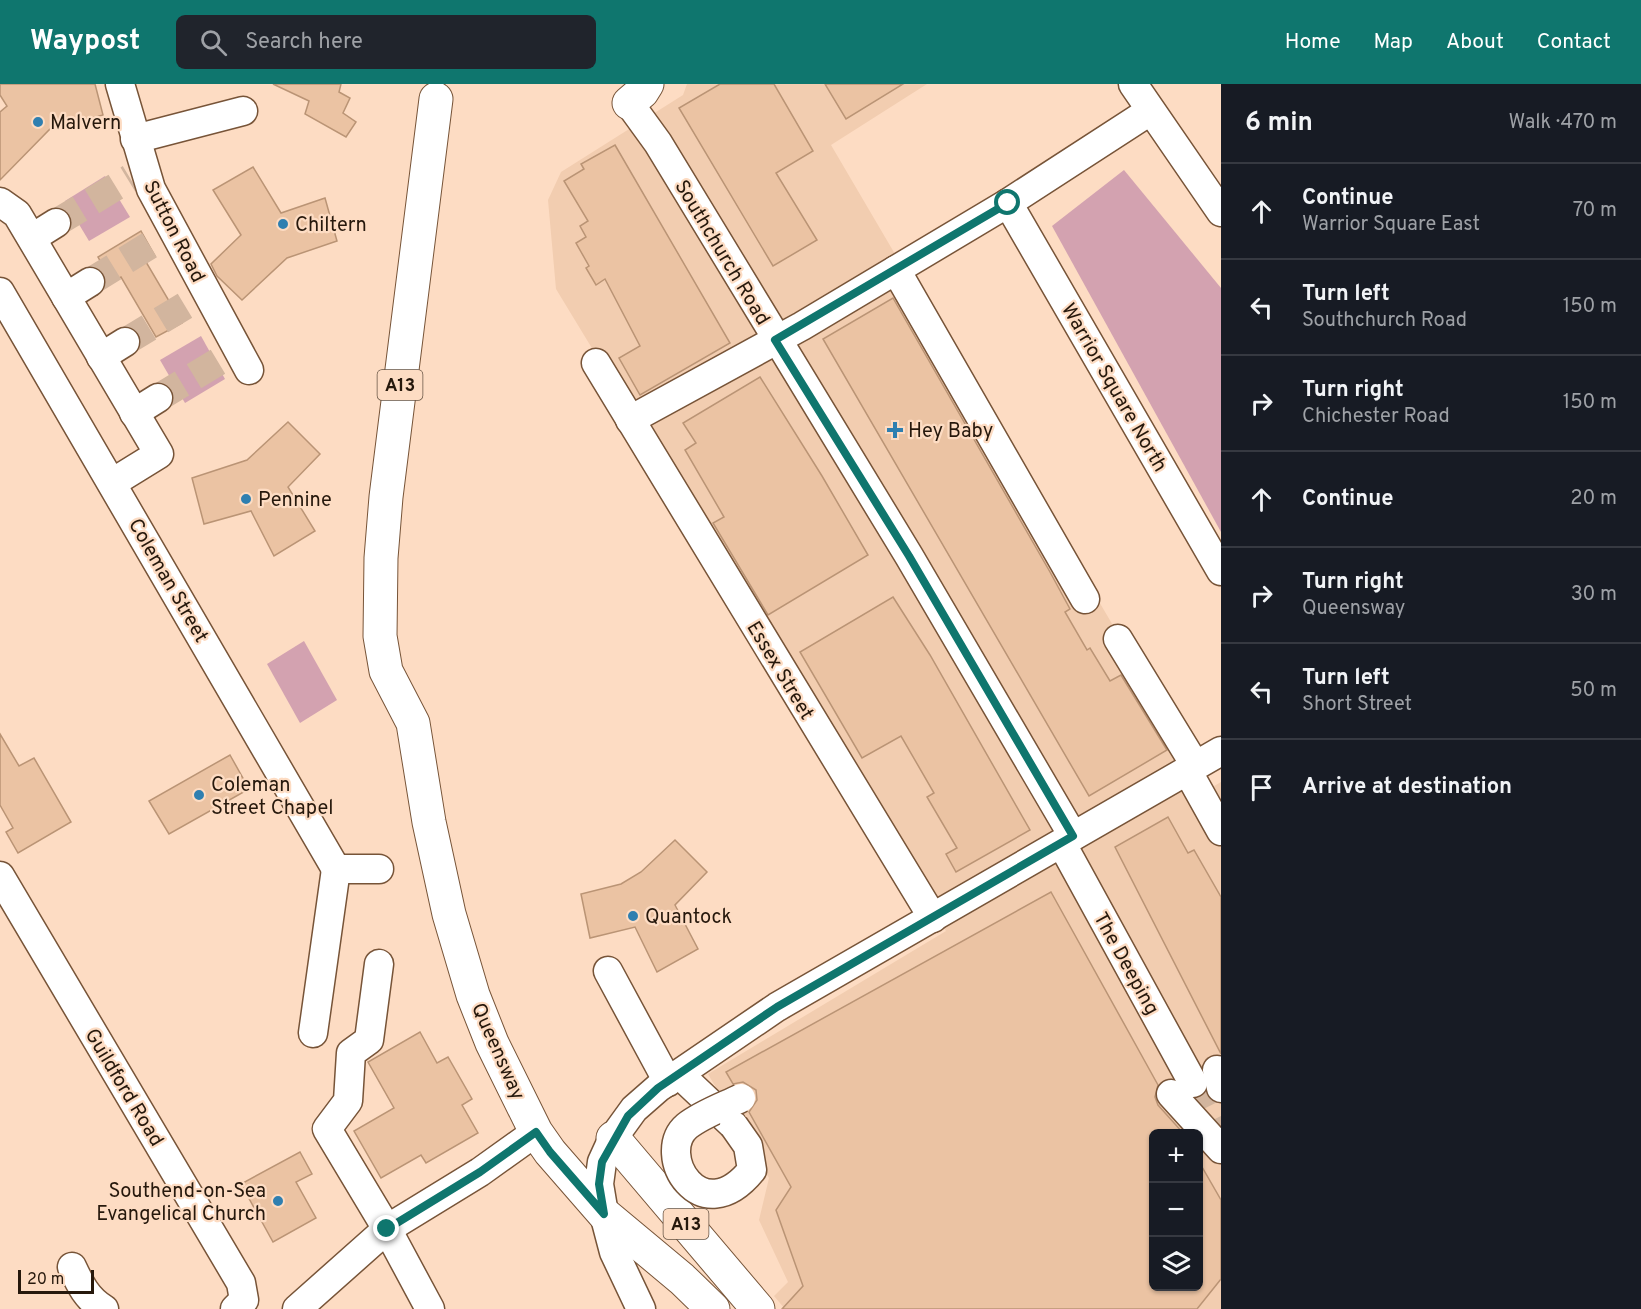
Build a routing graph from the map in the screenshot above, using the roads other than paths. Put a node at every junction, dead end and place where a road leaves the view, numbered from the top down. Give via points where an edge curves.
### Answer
1 (120, 84) edge
2 (1133, 84) edge
3 (435, 93) edge
4 (638, 94) edge
5 (243, 111) dead end
6 (1150, 111) junction
7 (135, 139) junction
8 (0, 202) edge
9 (1008, 203) junction
10 (1221, 212) edge
11 (56, 223) tunnel mouth
12 (32, 238) junction
13 (896, 270) junction
14 (90, 282) tunnel mouth
15 (0, 292) edge
16 (66, 297) junction
17 (775, 340) junction
18 (126, 342) tunnel mouth
19 (101, 357) junction
20 (239, 358) dead end
21 (596, 363) dead end
22 (158, 398) tunnel mouth
23 (134, 413) junction
24 (630, 420) junction
25 (112, 483) junction
26 (1221, 571) edge
27 (1085, 599) dead end
28 (1118, 639) dead end
29 (1221, 751) edge
30 (1191, 768) junction
31 (1221, 831) edge
32 (1067, 840) junction
33 (336, 869) junction
34 (379, 869) dead end
35 (0, 876) edge
36 (933, 918) junction
37 (380, 964) dead end
38 (608, 971) dead end
39 (313, 1033) dead end
40 (674, 1078) junction
41 (1201, 1084) edge
42 (741, 1098) dead end
43 (536, 1132) junction
44 (614, 1138) junction
45 (1221, 1149) edge
46 (604, 1214) junction
47 (387, 1229) junction
48 (72, 1267) dead end
49 (240, 1305) edge
50 (104, 1309) edge
51 (297, 1309) edge
52 (430, 1309) edge
53 (641, 1309) edge
54 (713, 1309) edge
55 (758, 1309) edge

1 - 7 street, Sutton Road
2 - 6 street
3 - 43 main road, Queensway / A13 via 386,496 380,636 386,671 413,723 429,822 458,945 492,1043
4 - 17 street, Southchurch Road via 658,143
5 - 7 street
6 - 9 street
6 - 10 street
7 - 20 street, Sutton Road via 137,174 151,189 168,234
8 - 12 street via 18,214
9 - 13 street
9 - 26 street, Warrior Square North
11 - 12 street
12 - 16 street
13 - 17 street
13 - 27 street
14 - 16 street
15 - 25 street, Coleman Street
16 - 19 street
17 - 24 street
17 - 32 street, Southchurch Road via 909,556
18 - 19 street
19 - 23 street
21 - 24 street, Essex Street
22 - 23 street
23 - 25 street via 159,454
24 - 36 street, Essex Street
25 - 33 street, Coleman Street
28 - 30 street
29 - 30 street
30 - 31 street
30 - 32 street
32 - 36 street
32 - 41 street, The Deeping
33 - 34 street
33 - 39 street
35 - 49 street, Guildford Road via 241,1283
36 - 40 street via 777,1007
37 - 47 street via 369,1040 351,1053 348,1101 327,1129
38 - 40 street
40 - 42 street, bridge via 734,1126 748,1146 752,1170 726,1192 709,1195 691,1186 680,1170 678,1138 687,1126
40 - 44 street via 634,1109
41 - 45 street
43 - 46 main road, Queensway / A13
43 - 47 street
44 - 46 street via 602,1162 599,1184
44 - 55 main road, A13
46 - 53 street via 614,1252
46 - 54 main road, Queensway / A13
47 - 51 street
47 - 52 street
48 - 50 street via 83,1289

